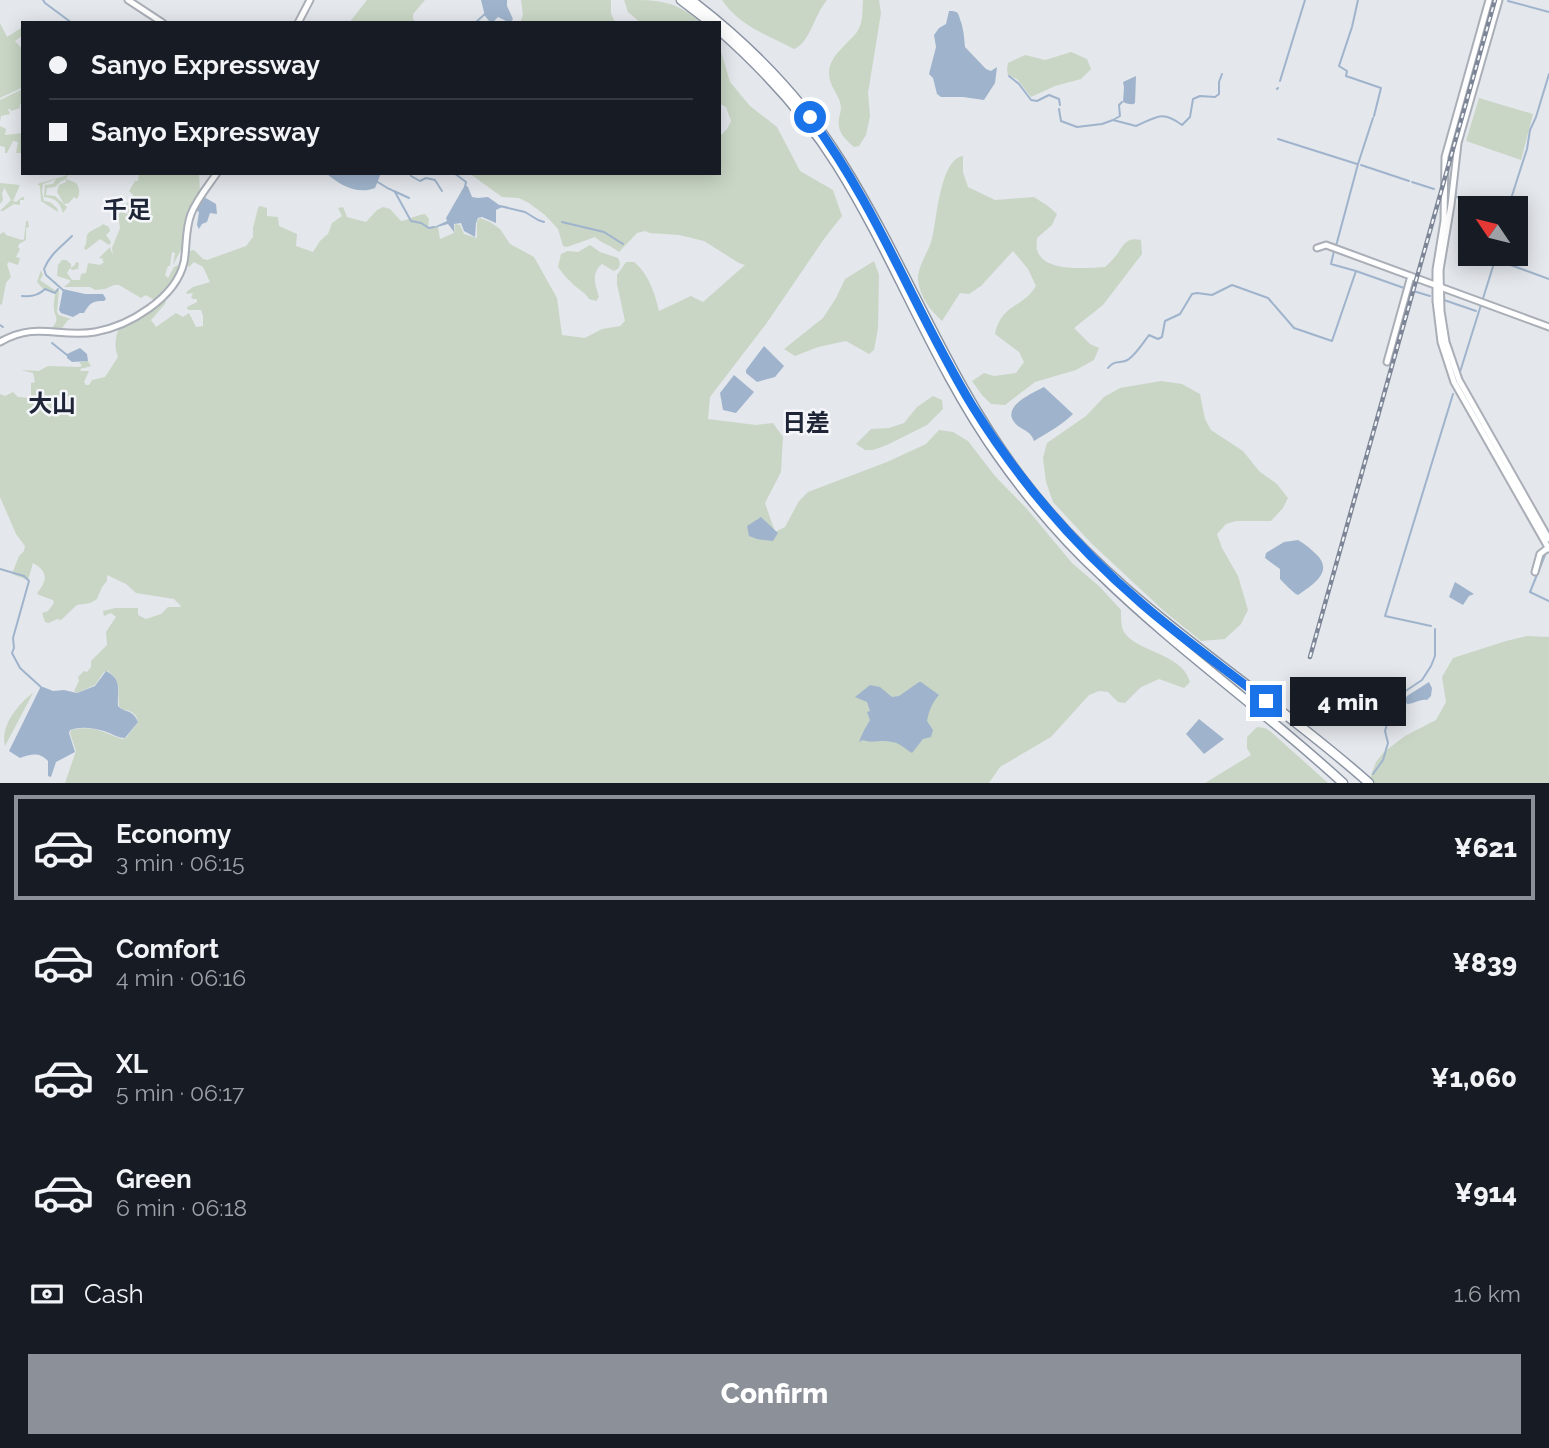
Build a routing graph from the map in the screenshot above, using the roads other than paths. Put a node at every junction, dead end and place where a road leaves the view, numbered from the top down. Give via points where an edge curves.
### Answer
1 (128, 0) edge
2 (310, 0) edge
3 (681, 0) edge
4 (691, 0) edge
5 (1489, 0) edge
6 (1499, 0) edge
7 (160, 21) edge
8 (299, 21) edge
9 (708, 21) edge
10 (717, 21) edge
11 (721, 24) edge
12 (721, 32) edge
13 (216, 175) edge
14 (1317, 248) dead end
15 (1411, 276) junction
16 (1437, 286) junction
17 (1549, 327) edge
18 (0, 342) edge
19 (1387, 362) dead end
20 (1549, 540) edge
21 (1549, 548) edge
22 (1535, 572) dead end
23 (1342, 783) edge
24 (1369, 783) edge

1 - 7 main road
2 - 8 main road
3 - 9 highway
4 - 10 highway
5 - 16 main road via 1445,157
6 - 16 main road via 1458,143
11 - 24 highway via 764,63 826,139 871,212 973,407 1049,512 1151,611
12 - 23 highway via 760,67 836,164 968,410 1045,516 1122,596
13 - 18 main road via 190,216 179,277 156,304 103,330 31,331
14 - 15 main road via 1326,246
15 - 16 main road
15 - 19 main road
16 - 17 main road
16 - 20 main road via 1451,362
16 - 21 main road via 1438,325 1454,382
21 - 22 main road via 1541,554

